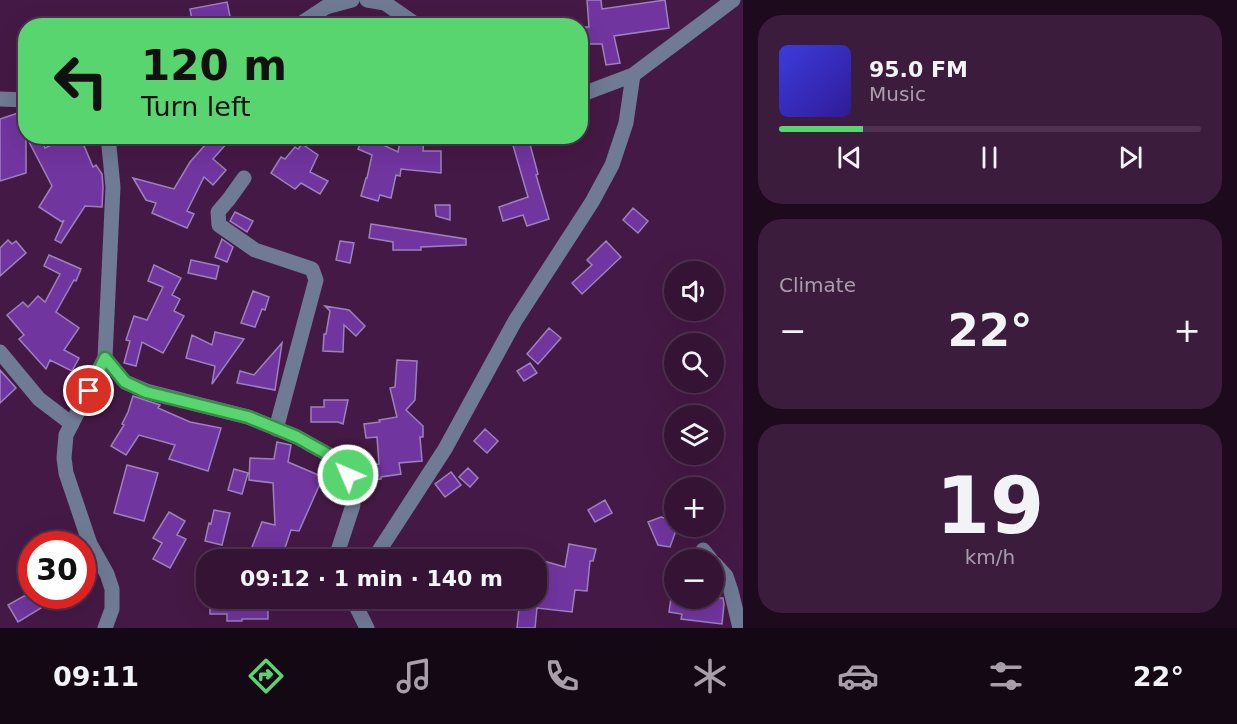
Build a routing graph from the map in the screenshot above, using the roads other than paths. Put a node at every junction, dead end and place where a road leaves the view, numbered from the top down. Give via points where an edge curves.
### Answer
1 (352, 0) edge
2 (367, 0) edge
3 (733, 0) edge
4 (309, 18) edge
5 (407, 18) edge
6 (633, 75) junction
7 (588, 92) edge
8 (0, 99) edge
9 (18, 99) edge
10 (109, 144) edge
11 (244, 178) dead end
12 (0, 352) edge
13 (105, 358) junction
14 (72, 423) junction
15 (276, 429) junction
16 (339, 549) edge
17 (380, 549) edge
18 (724, 574) edge
19 (358, 609) edge
20 (105, 628) edge
21 (367, 628) edge
22 (740, 628) edge

1 - 4 street via 326,7
2 - 5 street via 385,3
3 - 6 street
6 - 7 street
6 - 17 street via 626,123 612,165 515,321 445,449
8 - 9 street
10 - 13 street via 113,187
11 - 15 street via 218,212 219,225 255,250 312,269 316,280
12 - 14 street via 39,399
13 - 14 street
13 - 15 street via 125,382 146,392 248,417
14 - 20 street via 65,443 66,473 90,544 112,589 112,609
15 - 16 street via 338,460 348,475 353,505
18 - 22 street
19 - 21 street

